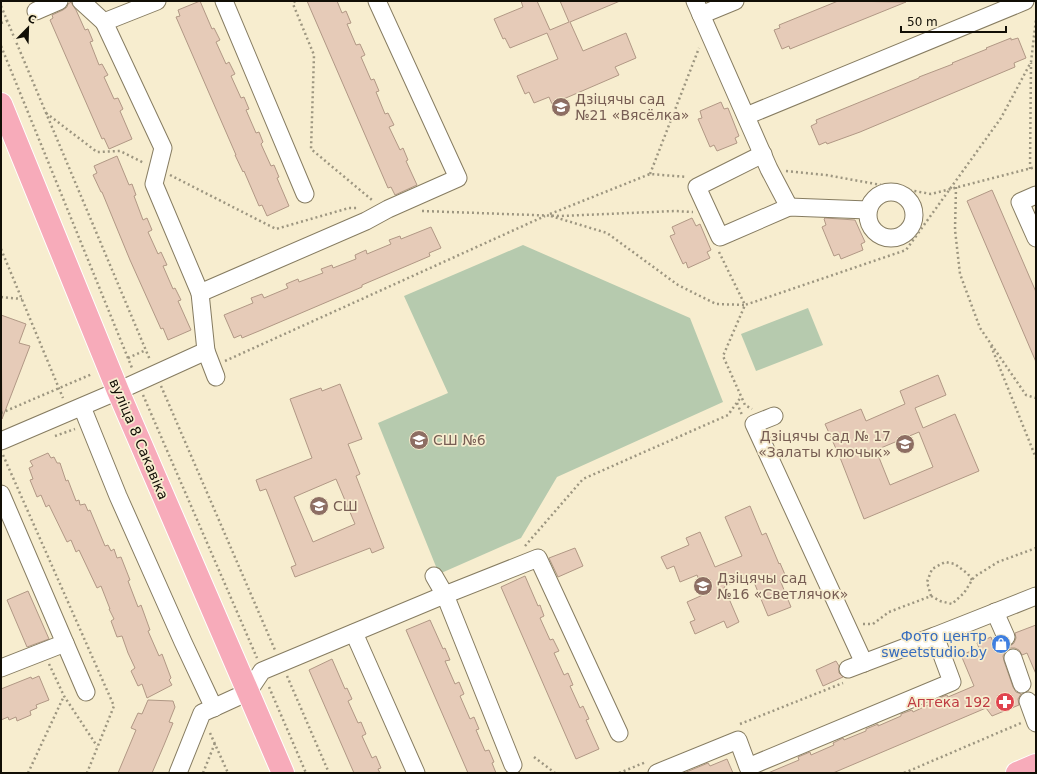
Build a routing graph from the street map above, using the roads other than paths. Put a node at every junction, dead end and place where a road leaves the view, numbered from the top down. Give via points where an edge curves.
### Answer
1 (60, 1) edge
2 (81, 1) edge
3 (156, 1) edge
4 (224, 1) edge
5 (377, 1) edge
6 (1025, 1) edge
7 (727, 2) edge
8 (698, 8) edge
9 (36, 11) dead end
10 (104, 22) junction
11 (1, 104) edge
12 (746, 116) junction
13 (766, 161) junction
14 (304, 194) dead end
15 (1036, 195) edge
16 (789, 207) junction
17 (868, 210) dead end
18 (1036, 238) edge
19 (200, 293) junction
20 (206, 351) junction
21 (214, 372) road end
22 (118, 391) junction
23 (82, 407) junction
24 (771, 417) road end
25 (2, 448) edge
26 (1, 494) edge
27 (434, 576) dead end
28 (445, 595) junction
29 (1036, 596) edge
30 (995, 612) junction
31 (354, 633) junction
32 (935, 636) junction
33 (1006, 637) dead end
34 (65, 643) junction
35 (1013, 658) dead end
36 (1, 668) edge
37 (1022, 684) dead end
38 (86, 692) dead end
39 (248, 692) junction
40 (1028, 701) dead end
41 (214, 708) junction
42 (1035, 720) edge
43 (619, 733) dead end
44 (1036, 765) edge
45 (513, 766) dead end
46 (665, 771) edge
47 (178, 773) edge
48 (283, 773) edge
49 (416, 773) edge
50 (1017, 773) edge

1 - 9 street
2 - 10 street
3 - 10 street
4 - 14 street
5 - 19 street via 458,178
6 - 12 street
7 - 8 street
8 - 12 street
10 - 19 street via 163,148 154,184
11 - 22 main road, вуліца 8 Сакавіка
12 - 13 street
13 - 16 street
13 - 16 street via 714,178 697,187 720,237
15 - 18 street via 1020,202
16 - 17 street
19 - 20 street
20 - 21 street
20 - 22 street
22 - 23 street
22 - 39 main road, вуліца 8 Сакавіка
23 - 25 street
23 - 41 street via 118,496
24 - 32 street via 754,424 856,666
26 - 34 street
27 - 28 street
28 - 31 street
28 - 43 street via 538,558
28 - 45 street
29 - 30 street
30 - 32 street
30 - 33 street
31 - 39 street via 262,671
31 - 49 street
32 - 46 street via 952,682 748,767 738,740
34 - 36 street
34 - 38 street
35 - 37 street
39 - 41 street
39 - 48 main road, вуліца 8 Сакавіка
40 - 42 street
41 - 47 street via 202,713
44 - 50 main road

